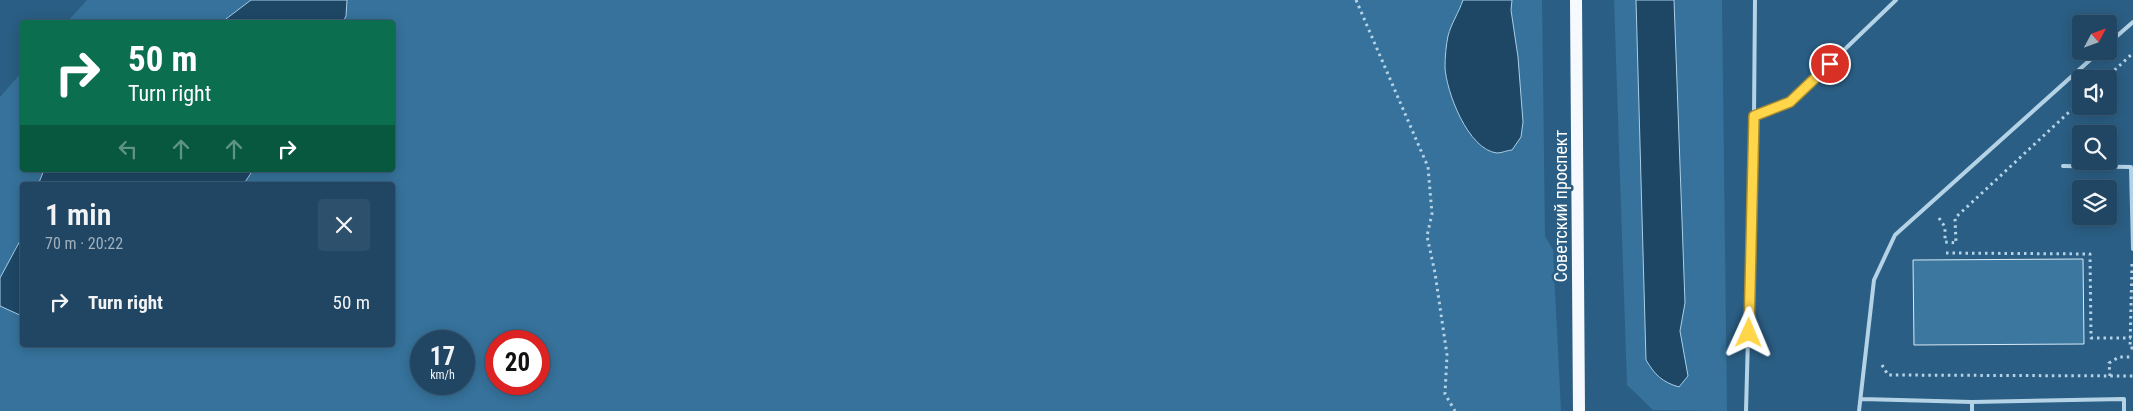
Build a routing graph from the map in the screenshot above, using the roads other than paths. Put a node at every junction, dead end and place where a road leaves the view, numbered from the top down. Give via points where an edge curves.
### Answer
1 (1576, 0) edge
2 (1755, 0) edge
3 (1896, 0) edge
4 (2133, 22) edge
5 (2118, 35) edge
6 (2090, 60) edge
7 (1754, 116) junction
8 (2062, 166) dead end
9 (2132, 249) edge
10 (1862, 400) junction
11 (1972, 402) junction
12 (1579, 411) edge
13 (1746, 411) edge
14 (1859, 411) edge
15 (1972, 411) edge
16 (2124, 411) edge

1 - 12 main road, Советский проспект
2 - 7 lane
3 - 7 lane via 1790,102
4 - 5 lane
6 - 10 lane via 1895,235 1874,280
7 - 13 lane
8 - 9 lane via 2131,167
10 - 11 lane
10 - 14 lane
11 - 15 lane
11 - 16 lane via 2124,399

